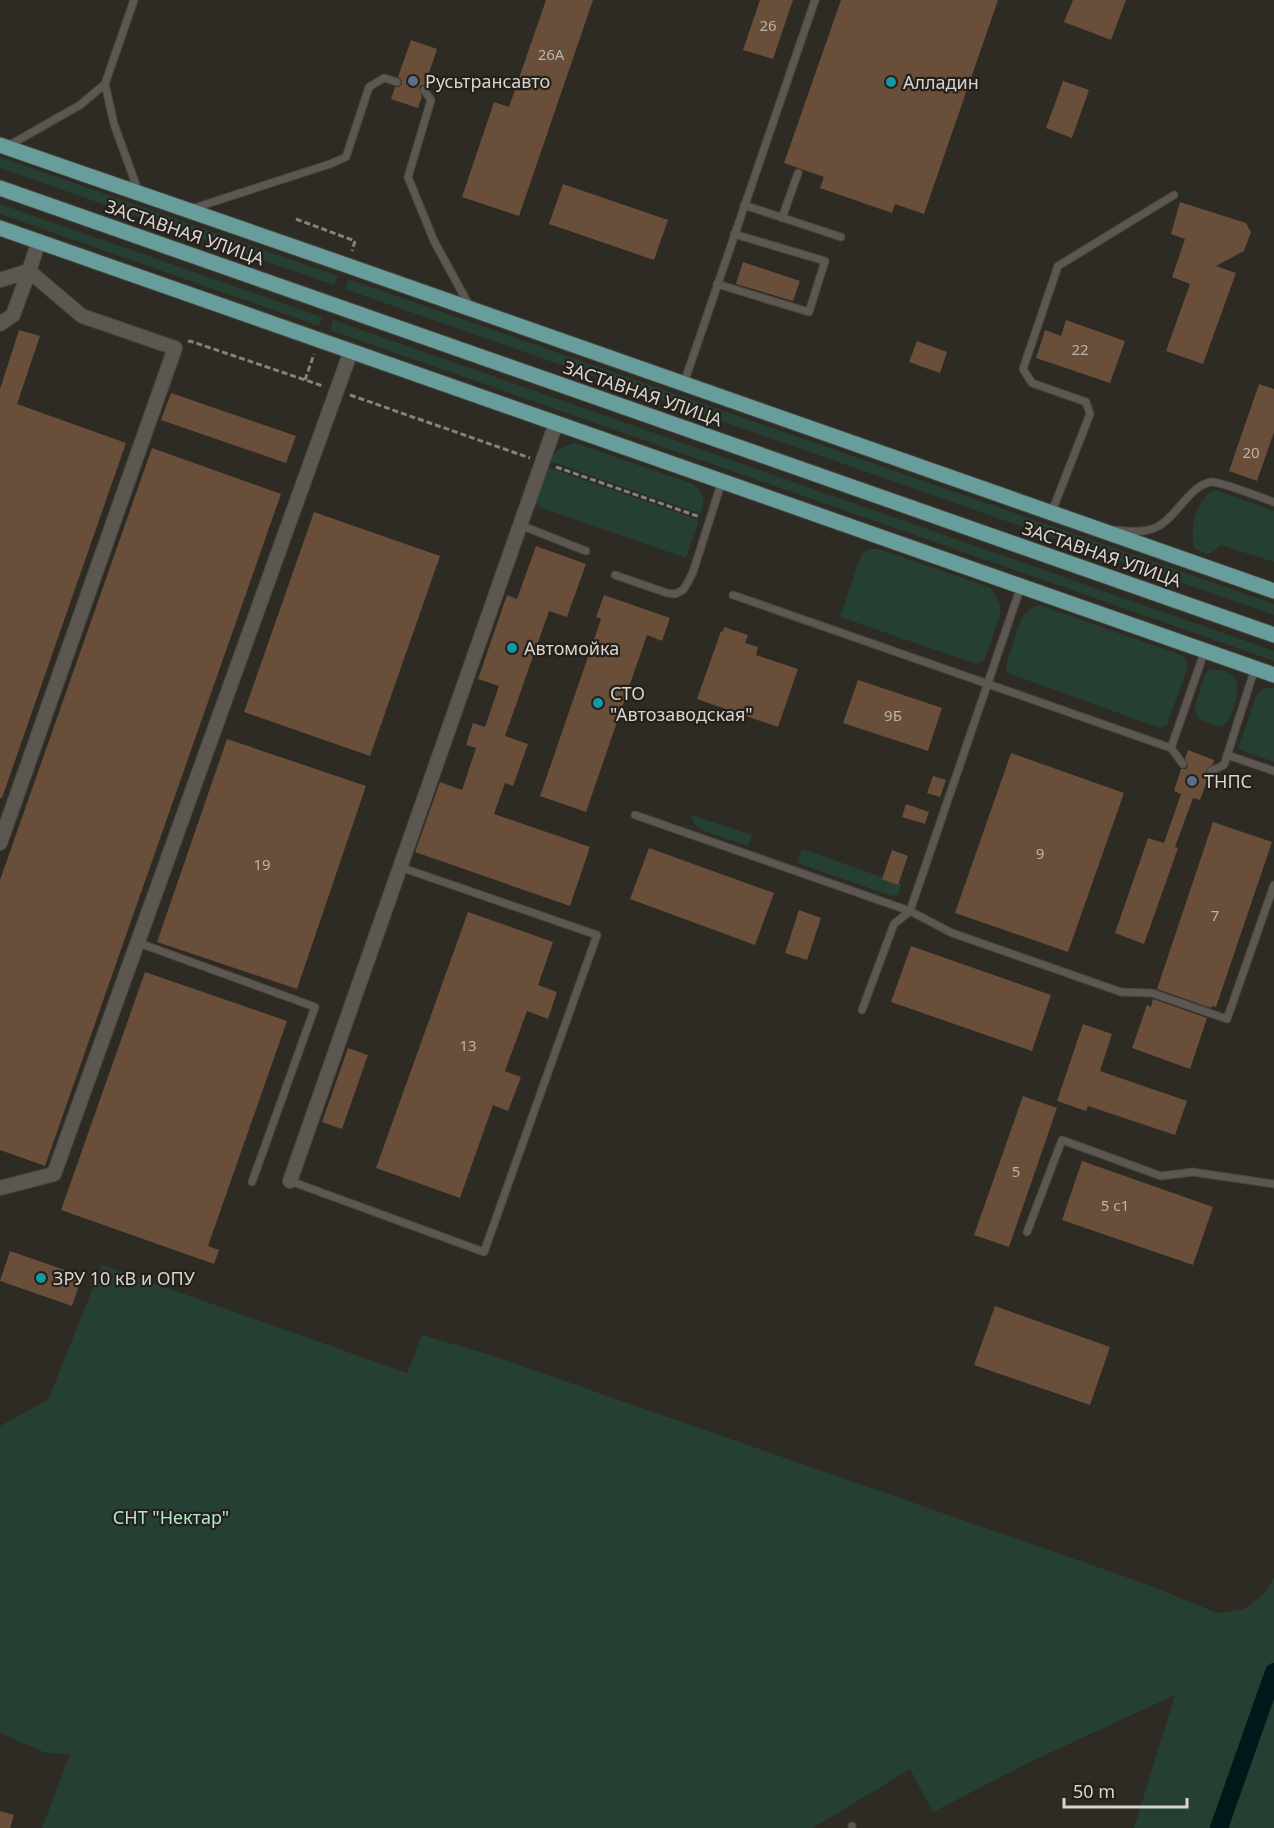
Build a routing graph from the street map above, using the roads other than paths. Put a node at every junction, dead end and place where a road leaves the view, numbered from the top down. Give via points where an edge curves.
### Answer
1 (134, 0) edge
2 (815, 0) edge
3 (397, 82) dead end
4 (105, 84) junction
5 (424, 90) dead end
6 (2, 146) edge
7 (798, 173) dead end
8 (0, 188) edge
9 (140, 194) junction
10 (1174, 195) dead end
11 (744, 205) junction
12 (186, 210) junction
13 (782, 218) junction
14 (0, 228) edge
15 (735, 234) junction
16 (841, 237) dead end
17 (39, 241) junction
18 (29, 271) junction
19 (0, 280) edge
20 (717, 284) junction
21 (472, 310) junction
22 (0, 324) edge
23 (351, 351) junction
24 (684, 383) junction
25 (556, 423) junction
26 (722, 481) junction
27 (1274, 502) edge
28 (1051, 514) junction
29 (520, 525) junction
30 (1089, 528) junction
31 (586, 551) dead end
32 (615, 575) dead end
33 (1021, 586) junction
34 (1274, 591) edge
35 (733, 595) dead end
36 (1274, 635) edge
37 (1204, 650) junction
38 (1255, 668) junction
39 (1274, 675) edge
40 (987, 684) junction
41 (1171, 748) junction
42 (1227, 755) junction
43 (1183, 764) dead end
44 (1210, 771) dead end
45 (1274, 771) edge
46 (635, 815) dead end
47 (0, 843) edge
48 (400, 867) junction
49 (1274, 885) edge
50 (910, 910) junction
51 (139, 943) junction
52 (862, 1010) dead end
53 (290, 1181) joint
54 (252, 1182) dead end
55 (1274, 1184) edge
56 (0, 1188) edge
57 (1027, 1233) dead end

1 - 4 lane
2 - 11 lane
3 - 12 lane via 384,78 369,87 346,157
4 - 6 lane via 80,105
4 - 9 lane via 114,124
5 - 21 lane via 431,100 408,177 434,241
6 - 9 main road, ЗАСТАВНАЯ УЛИЦА
7 - 13 lane
8 - 36 main road, ЗАСТАВНАЯ УЛИЦА
9 - 12 main road, ЗАСТАВНАЯ УЛИЦА
10 - 28 lane via 1058,266 1023,369 1032,383 1086,402 1090,414
11 - 13 lane
11 - 15 lane
12 - 21 main road, ЗАСТАВНАЯ УЛИЦА
13 - 16 lane
14 - 17 main road
15 - 20 lane
15 - 20 lane via 825,261 809,312
17 - 18 street
17 - 23 main road
18 - 19 street
18 - 22 street via 13,315
18 - 47 street via 82,316 175,348
20 - 24 lane
21 - 24 main road, ЗАСТАВНАЯ УЛИЦА
23 - 25 main road
23 - 51 street
24 - 28 main road, ЗАСТАВНАЯ УЛИЦА
25 - 26 main road
25 - 29 street
26 - 32 lane via 693,572 683,590 667,593
26 - 33 main road
27 - 30 lane via 1214,482 1202,484 1151,530
28 - 30 main road, ЗАСТАВНАЯ УЛИЦА
29 - 31 lane
29 - 48 street
30 - 34 main road, ЗАСТАВНАЯ УЛИЦА
33 - 37 main road
33 - 40 lane
35 - 40 lane
37 - 38 main road
37 - 41 lane
38 - 39 main road
38 - 42 lane
40 - 41 lane
40 - 50 lane
41 - 43 lane
42 - 44 lane via 1224,765
42 - 45 lane
46 - 50 lane
48 - 53 street
48 - 53 lane via 597,935 484,1252
49 - 50 lane via 1227,1019 1152,993 1121,992 952,933
50 - 52 lane via 894,924
51 - 54 lane via 315,1007
51 - 56 street via 54,1174
55 - 57 lane via 1192,1172 1161,1176 1062,1140

